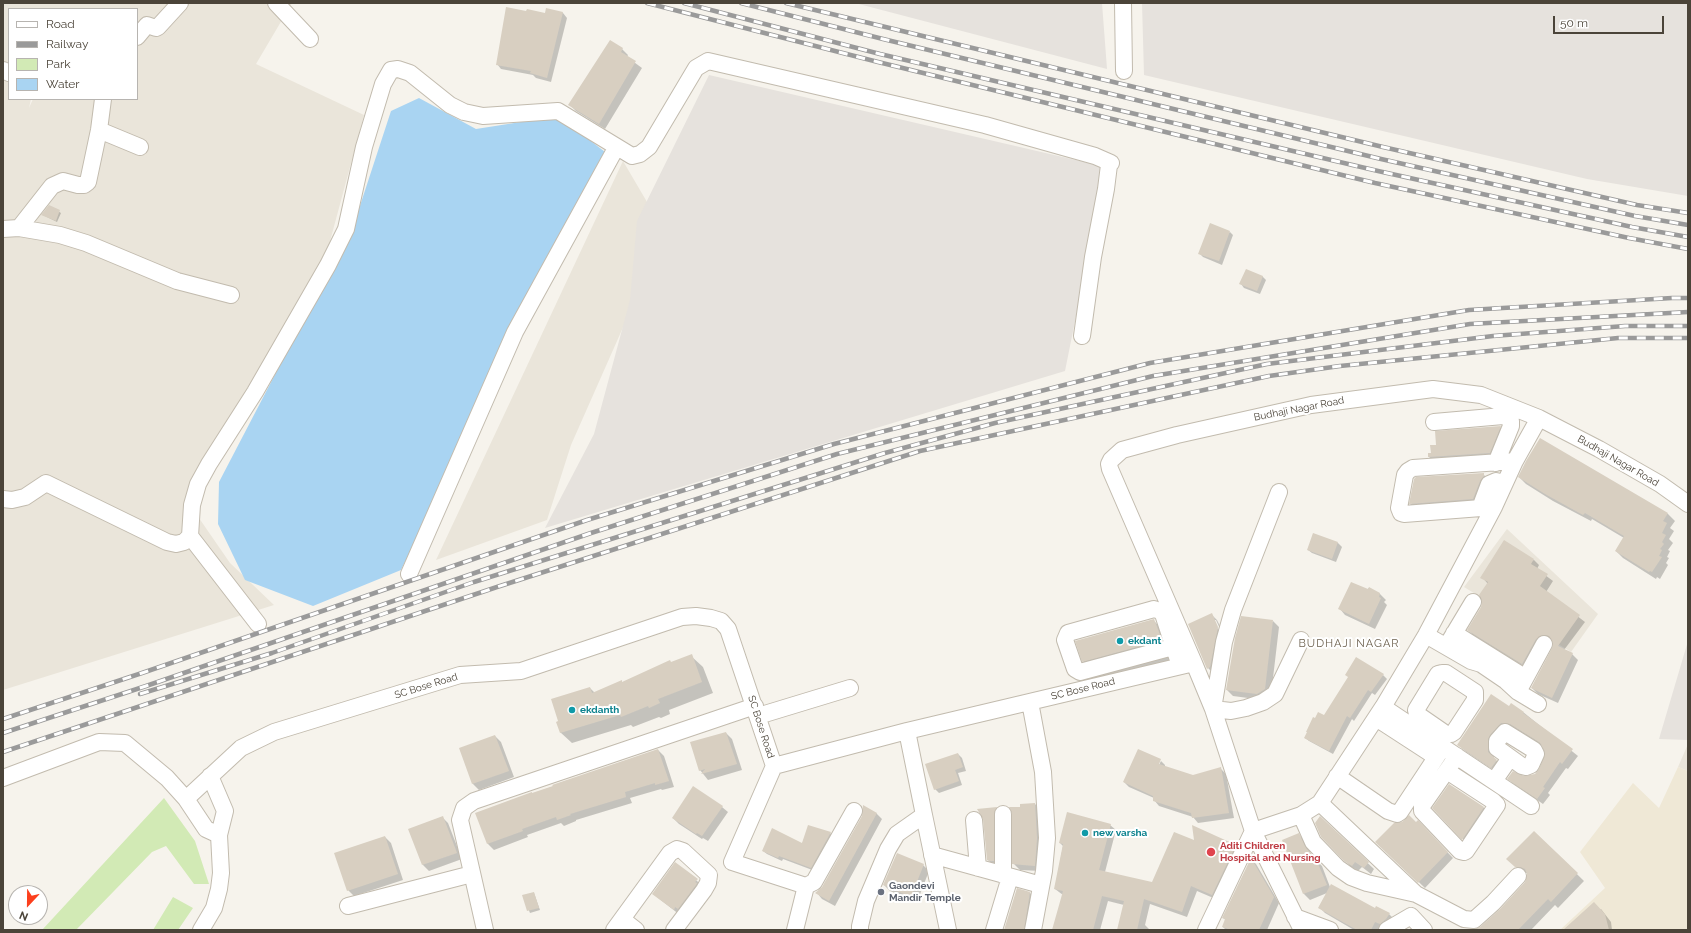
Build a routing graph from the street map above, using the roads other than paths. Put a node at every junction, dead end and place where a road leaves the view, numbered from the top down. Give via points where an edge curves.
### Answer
1 (180, 3) edge
2 (276, 3) edge
3 (1123, 3) edge
4 (138, 36) edge
5 (310, 39) dead end
6 (1124, 71) dead end
7 (103, 100) edge
8 (99, 130) junction
9 (140, 147) dead end
10 (616, 148) junction
11 (19, 228) junction
12 (3, 229) edge
13 (231, 295) dead end
14 (1082, 336) dead end
15 (1539, 418) junction
16 (1434, 422) dead end
17 (1515, 461) junction
18 (1496, 463) junction
19 (1279, 492) dead end
20 (3, 499) edge
21 (1688, 504) edge
22 (1487, 508) junction
23 (190, 536) junction
24 (409, 574) dead end
25 (1473, 602) dead end
26 (258, 624) dead end
27 (1454, 633) junction
28 (1426, 636) junction
29 (1301, 640) dead end
30 (1544, 644) dead end
31 (1174, 647) junction
32 (1445, 647) junction
33 (1187, 665) junction
34 (1518, 673) dead end
35 (850, 688) dead end
36 (1518, 692) junction
37 (1030, 702) junction
38 (1538, 704) dead end
39 (1214, 709) junction
40 (756, 711) junction
41 (1380, 712) junction
42 (907, 731) junction
43 (1440, 752) junction
44 (1457, 756) junction
45 (1510, 758) dead end
46 (774, 766) junction
47 (1447, 770) junction
48 (210, 776) junction
49 (1337, 776) junction
50 (3, 778) edge
51 (1494, 781) junction
52 (186, 799) junction
53 (1320, 803) junction
54 (1531, 806) dead end
55 (854, 810) dead end
56 (1003, 814) dead end
57 (924, 815) junction
58 (1301, 815) junction
59 (974, 820) dead end
60 (1253, 831) junction
61 (219, 835) junction
62 (932, 855) junction
63 (978, 868) junction
64 (472, 874) junction
65 (1006, 876) junction
66 (1518, 876) dead end
67 (1041, 885) junction
68 (806, 886) junction
69 (1422, 897) junction
70 (348, 906) dead end
71 (1411, 916) junction
72 (618, 924) edge
73 (1298, 924) edge
74 (201, 930) edge
75 (485, 930) edge
76 (636, 930) edge
77 (674, 930) edge
78 (795, 930) edge
79 (860, 930) edge
80 (948, 930) edge
81 (994, 930) edge
82 (1033, 930) edge
83 (1206, 930) edge
84 (1330, 930) edge
85 (1387, 930) edge
86 (1424, 930) edge

1 - 4 street via 158,27 147,25
2 - 5 street
3 - 6 street
7 - 8 street
8 - 9 street
8 - 11 street via 88,182 78,185 63,181 52,186
10 - 14 street via 632,156 649,147 696,68 708,61 985,125 1111,163 1093,257
10 - 23 street via 558,111 483,116 464,112 450,105 410,73 398,69 391,70 383,84 364,147 346,229 255,392 198,484 192,505
10 - 24 street via 515,332
11 - 12 street
11 - 13 street via 60,235 86,243 177,281
15 - 17 street
15 - 21 street, Budhaji Nagar Road via 1660,484
15 - 33 street, Budhaji Nagar Road via 1481,395 1433,389 1311,405 1177,435 1115,454 1109,464 1110,469
16 - 18 street via 1503,416 1508,418 1511,426
17 - 18 street
17 - 22 street via 1505,483
18 - 22 street via 1413,468 1405,475 1399,508 1404,514
19 - 39 street via 1233,610 1224,642
20 - 23 street via 25,498 46,483 167,542 184,542
22 - 28 street
23 - 26 street
25 - 27 street
27 - 32 street
27 - 34 street
28 - 32 street
28 - 41 street
29 - 39 street via 1275,694 1246,708 1231,711
30 - 36 street
31 - 31 street via 1163,614 1154,609 1068,634 1065,640 1075,669 1080,672
31 - 33 street
32 - 36 street via 1481,664
33 - 37 street, SC Bose Road
33 - 39 street
35 - 40 street
36 - 38 street
37 - 42 street, SC Bose Road
37 - 67 street via 1043,772 1047,816
39 - 60 street
40 - 46 street, SC Bose Road
40 - 48 street, SC Bose Road via 728,629 721,621 711,618 682,617 521,671 460,675 274,732 240,748
40 - 64 street via 474,801 464,808 460,820
41 - 43 street
41 - 43 street via 1423,726
41 - 49 street
42 - 46 street, SC Bose Road
42 - 57 street
43 - 44 street
43 - 49 street via 1397,814 1388,811
44 - 47 street
44 - 51 street
45 - 51 street
46 - 68 street via 732,862
47 - 47 street via 1497,805 1464,852 1460,851 1422,811 1422,806
48 - 52 street, SC Bose Road
48 - 61 street via 225,811
49 - 53 street
50 - 52 street via 99,742 125,743 167,778
51 - 54 street
52 - 61 street via 206,830
53 - 58 street
53 - 69 street
55 - 68 street via 814,882
56 - 65 street
57 - 62 street
57 - 79 street via 897,834 888,849 866,901
58 - 60 street
58 - 69 street via 1313,842 1338,868 1367,883
59 - 63 street
60 - 73 street
60 - 83 street
61 - 74 street via 219,889 214,908
62 - 63 street
62 - 80 street
63 - 65 street
64 - 70 street
64 - 75 street
65 - 67 street
65 - 81 street
66 - 69 street via 1474,920 1464,919
67 - 82 street
68 - 78 street
69 - 71 street
71 - 85 street
71 - 86 street
72 - 76 street
72 - 77 street via 670,853 677,848 709,875 704,890
73 - 84 street

